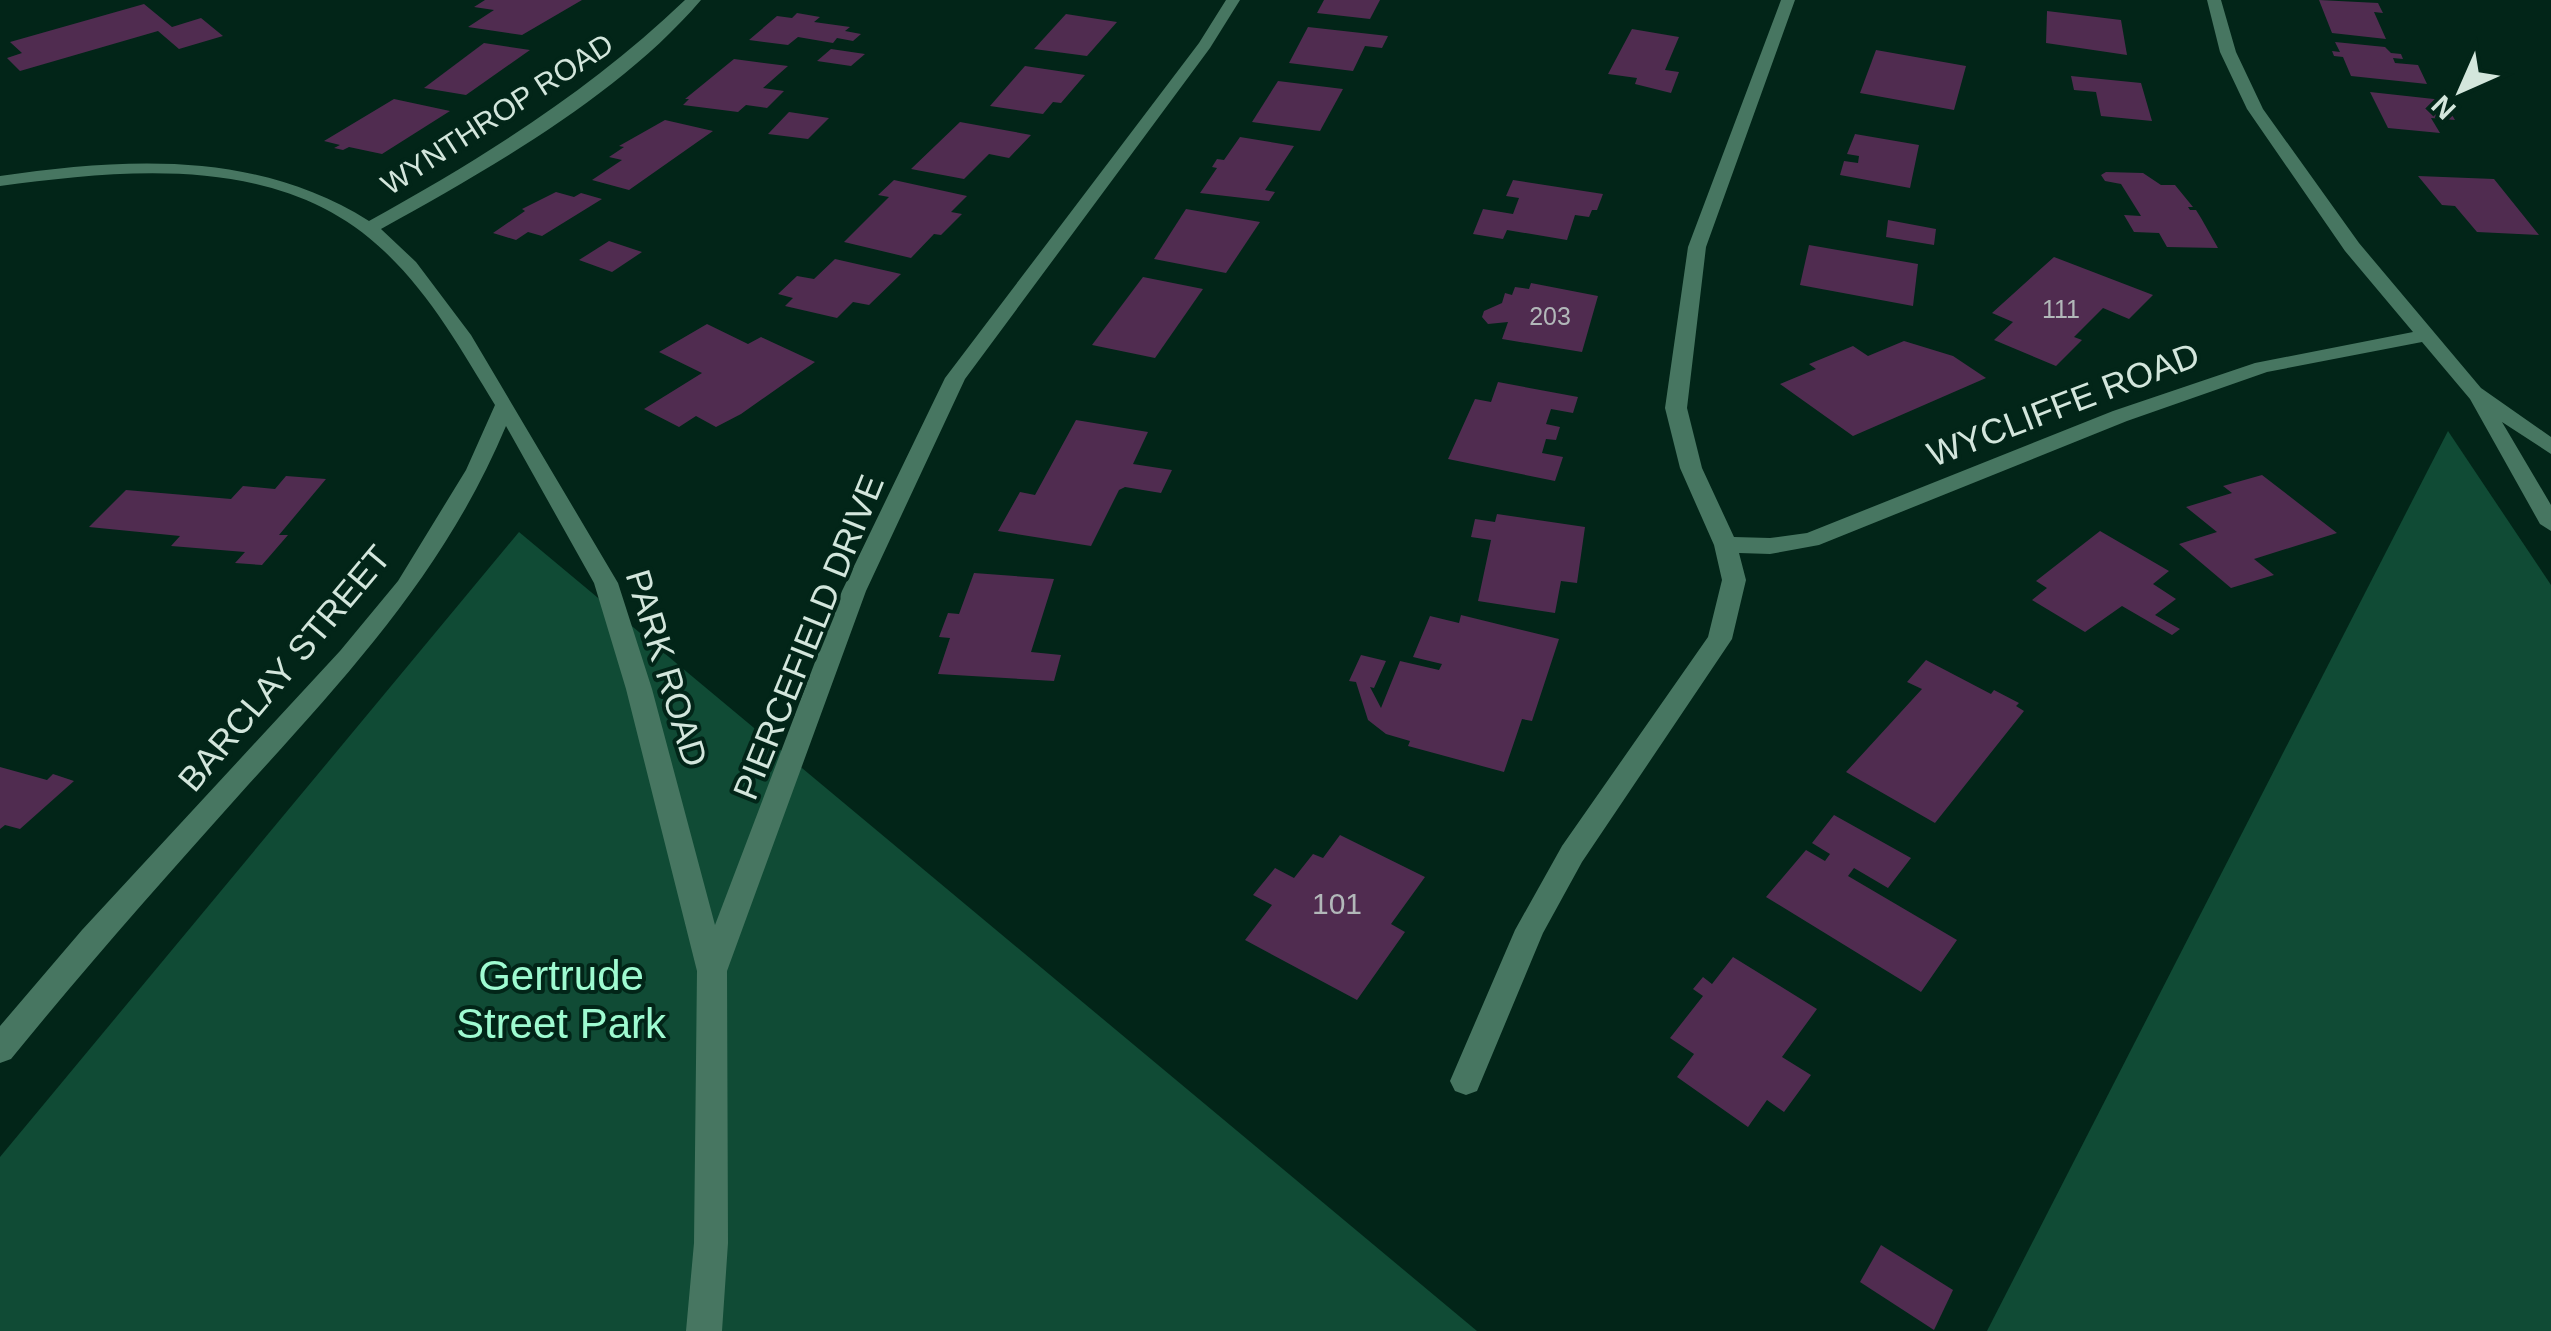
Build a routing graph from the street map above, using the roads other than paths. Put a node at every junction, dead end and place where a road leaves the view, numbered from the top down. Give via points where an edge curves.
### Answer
1 (694, 0) edge
2 (1232, 0) edge
3 (1788, 0) edge
4 (2214, 0) edge
5 (0, 180) edge
6 (369, 228) junction
7 (2429, 335) junction
8 (2474, 392) junction
9 (505, 405) junction
10 (2551, 447) edge
11 (2551, 524) edge
12 (1726, 545) junction
13 (712, 970) junction
14 (0, 1049) edge
15 (1466, 1081) dead end
16 (704, 1331) edge

1 - 6 street, WYNTHROP ROAD via 594,90
2 - 13 street, PIERCEFIELD DRIVE via 955,378 854,591
3 - 12 street via 1697,248 1676,408 1691,468
4 - 7 street via 2254,108 2352,247
5 - 6 street via 164,168 250,177 304,190
6 - 9 street via 466,340
7 - 8 street
7 - 12 street, WYCLIFFE ROAD via 2262,367 1810,540
8 - 10 street
8 - 11 street
9 - 13 street, PARK ROAD via 606,583
9 - 14 street, BARCLAY STREET via 476,470 406,587
12 - 15 street via 1734,580 1720,639 1572,854 1530,930
13 - 16 street, PARK ROAD via 711,1243

